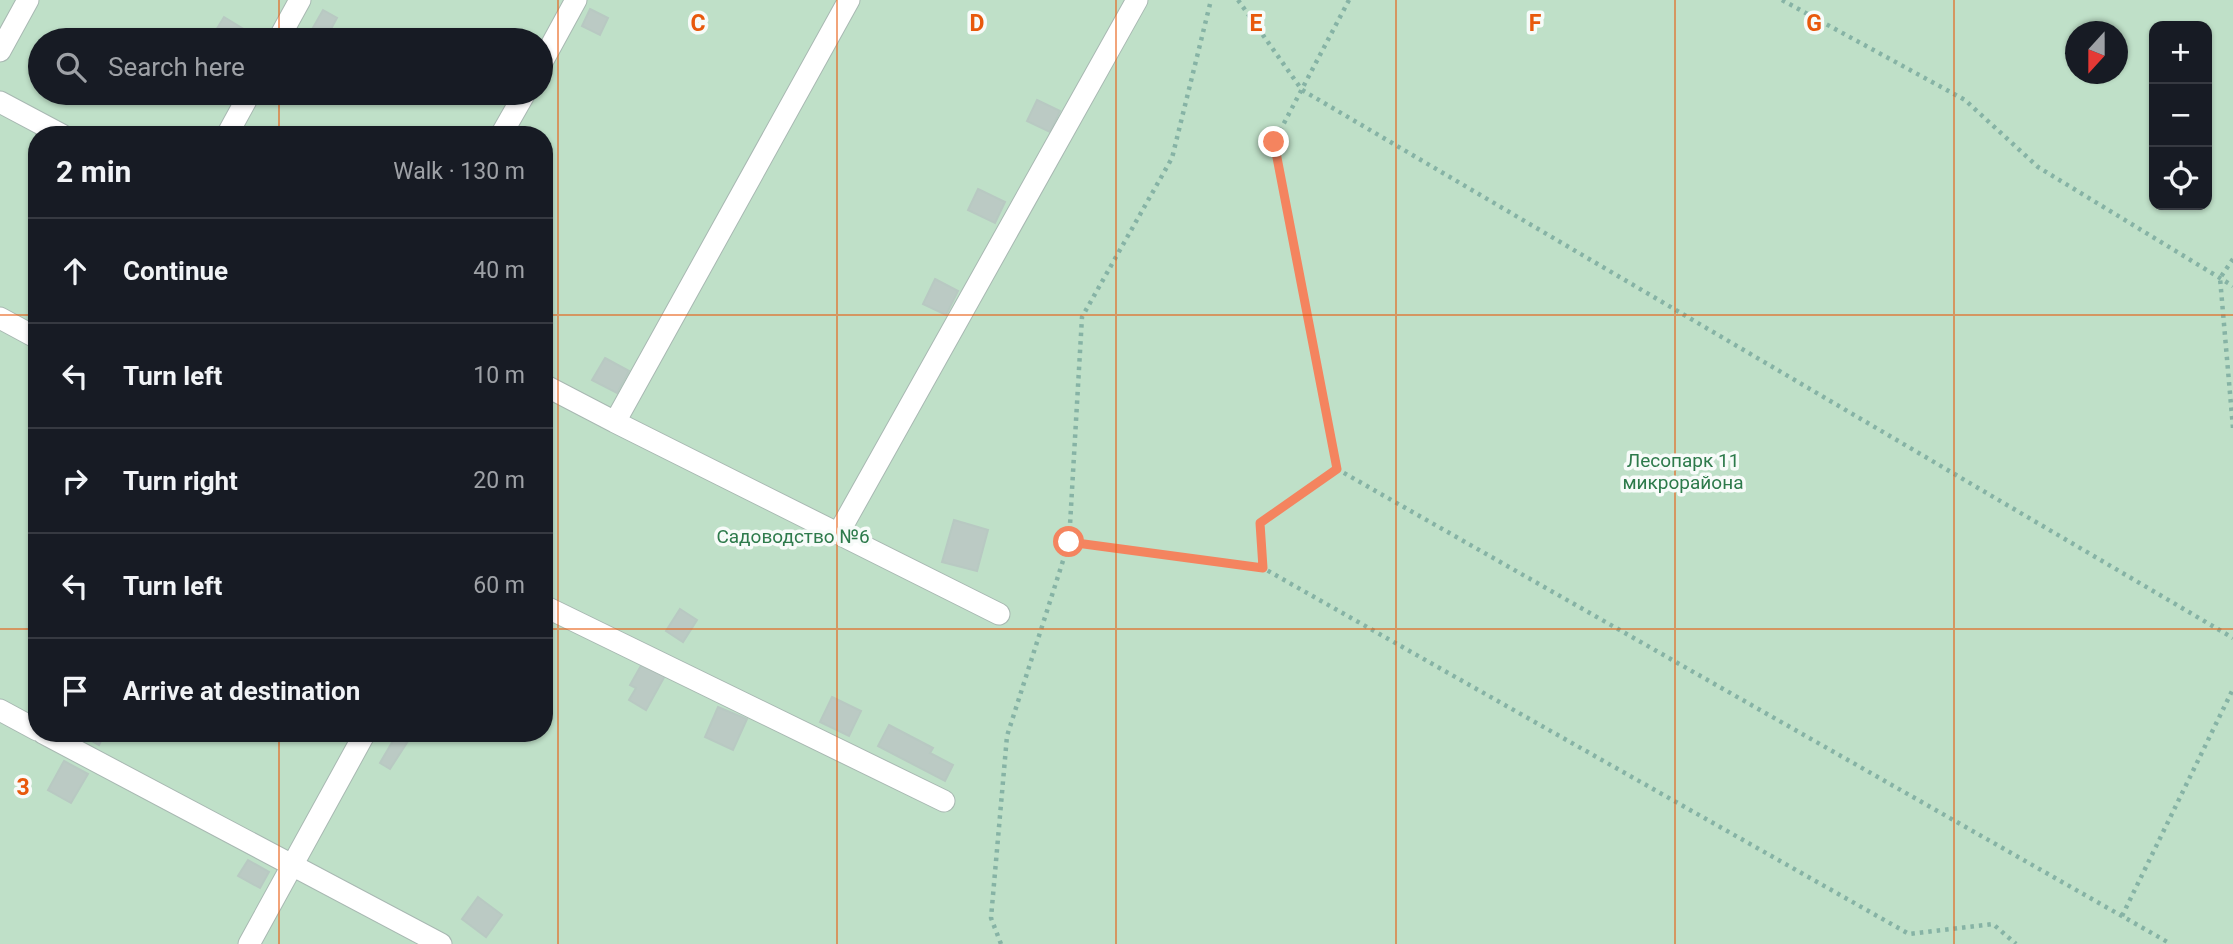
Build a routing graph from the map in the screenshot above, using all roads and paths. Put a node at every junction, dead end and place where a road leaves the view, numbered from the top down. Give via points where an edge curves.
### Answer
1 (28, 0) edge
2 (300, 0) edge
3 (576, 0) edge
4 (849, 0) edge
5 (1137, 0) edge
6 (1211, 0) edge
7 (1238, 0) edge
8 (1349, 0) edge
9 (1782, 0) edge
10 (285, 28) edge
11 (553, 42) edge
12 (0, 51) edge
13 (1302, 90) junction
14 (0, 102) edge
15 (243, 105) edge
16 (518, 105) edge
17 (45, 126) edge
18 (232, 126) edge
19 (506, 126) edge
20 (2233, 259) edge
21 (2220, 278) junction
22 (2233, 286) edge
23 (0, 318) edge
24 (28, 333) edge
25 (553, 395) edge
26 (615, 422) junction
27 (2233, 428) edge
28 (1337, 469) junction
29 (838, 534) junction
30 (1069, 542) junction
31 (1263, 568) junction
32 (553, 610) edge
33 (999, 614) dead end
34 (2233, 638) edge
35 (2233, 689) edge
36 (0, 710) edge
37 (28, 725) edge
38 (60, 742) edge
39 (360, 742) edge
40 (944, 802) dead end
41 (291, 865) junction
42 (2122, 916) junction
43 (248, 944) edge
44 (441, 944) edge
45 (1001, 944) edge
46 (2016, 944) edge
47 (2171, 944) edge

1 - 12 lane
2 - 10 lane
3 - 11 lane
4 - 26 lane
5 - 29 lane
6 - 30 path via 1172,158 1082,317
7 - 13 path
8 - 13 path
9 - 21 path via 1965,100 2038,167
13 - 28 path via 1274,142
13 - 34 path
14 - 17 lane
15 - 18 lane
16 - 19 lane
20 - 21 path
21 - 22 path
21 - 27 path
23 - 24 lane
25 - 26 lane
26 - 29 lane
28 - 31 path via 1260,523
28 - 42 path
29 - 33 lane
30 - 31 path
30 - 45 path via 1007,736 991,918
31 - 46 path via 1909,934 1993,924
32 - 40 lane
35 - 42 path
36 - 37 lane
38 - 41 lane
39 - 41 lane
41 - 43 lane
41 - 44 lane
42 - 47 path

